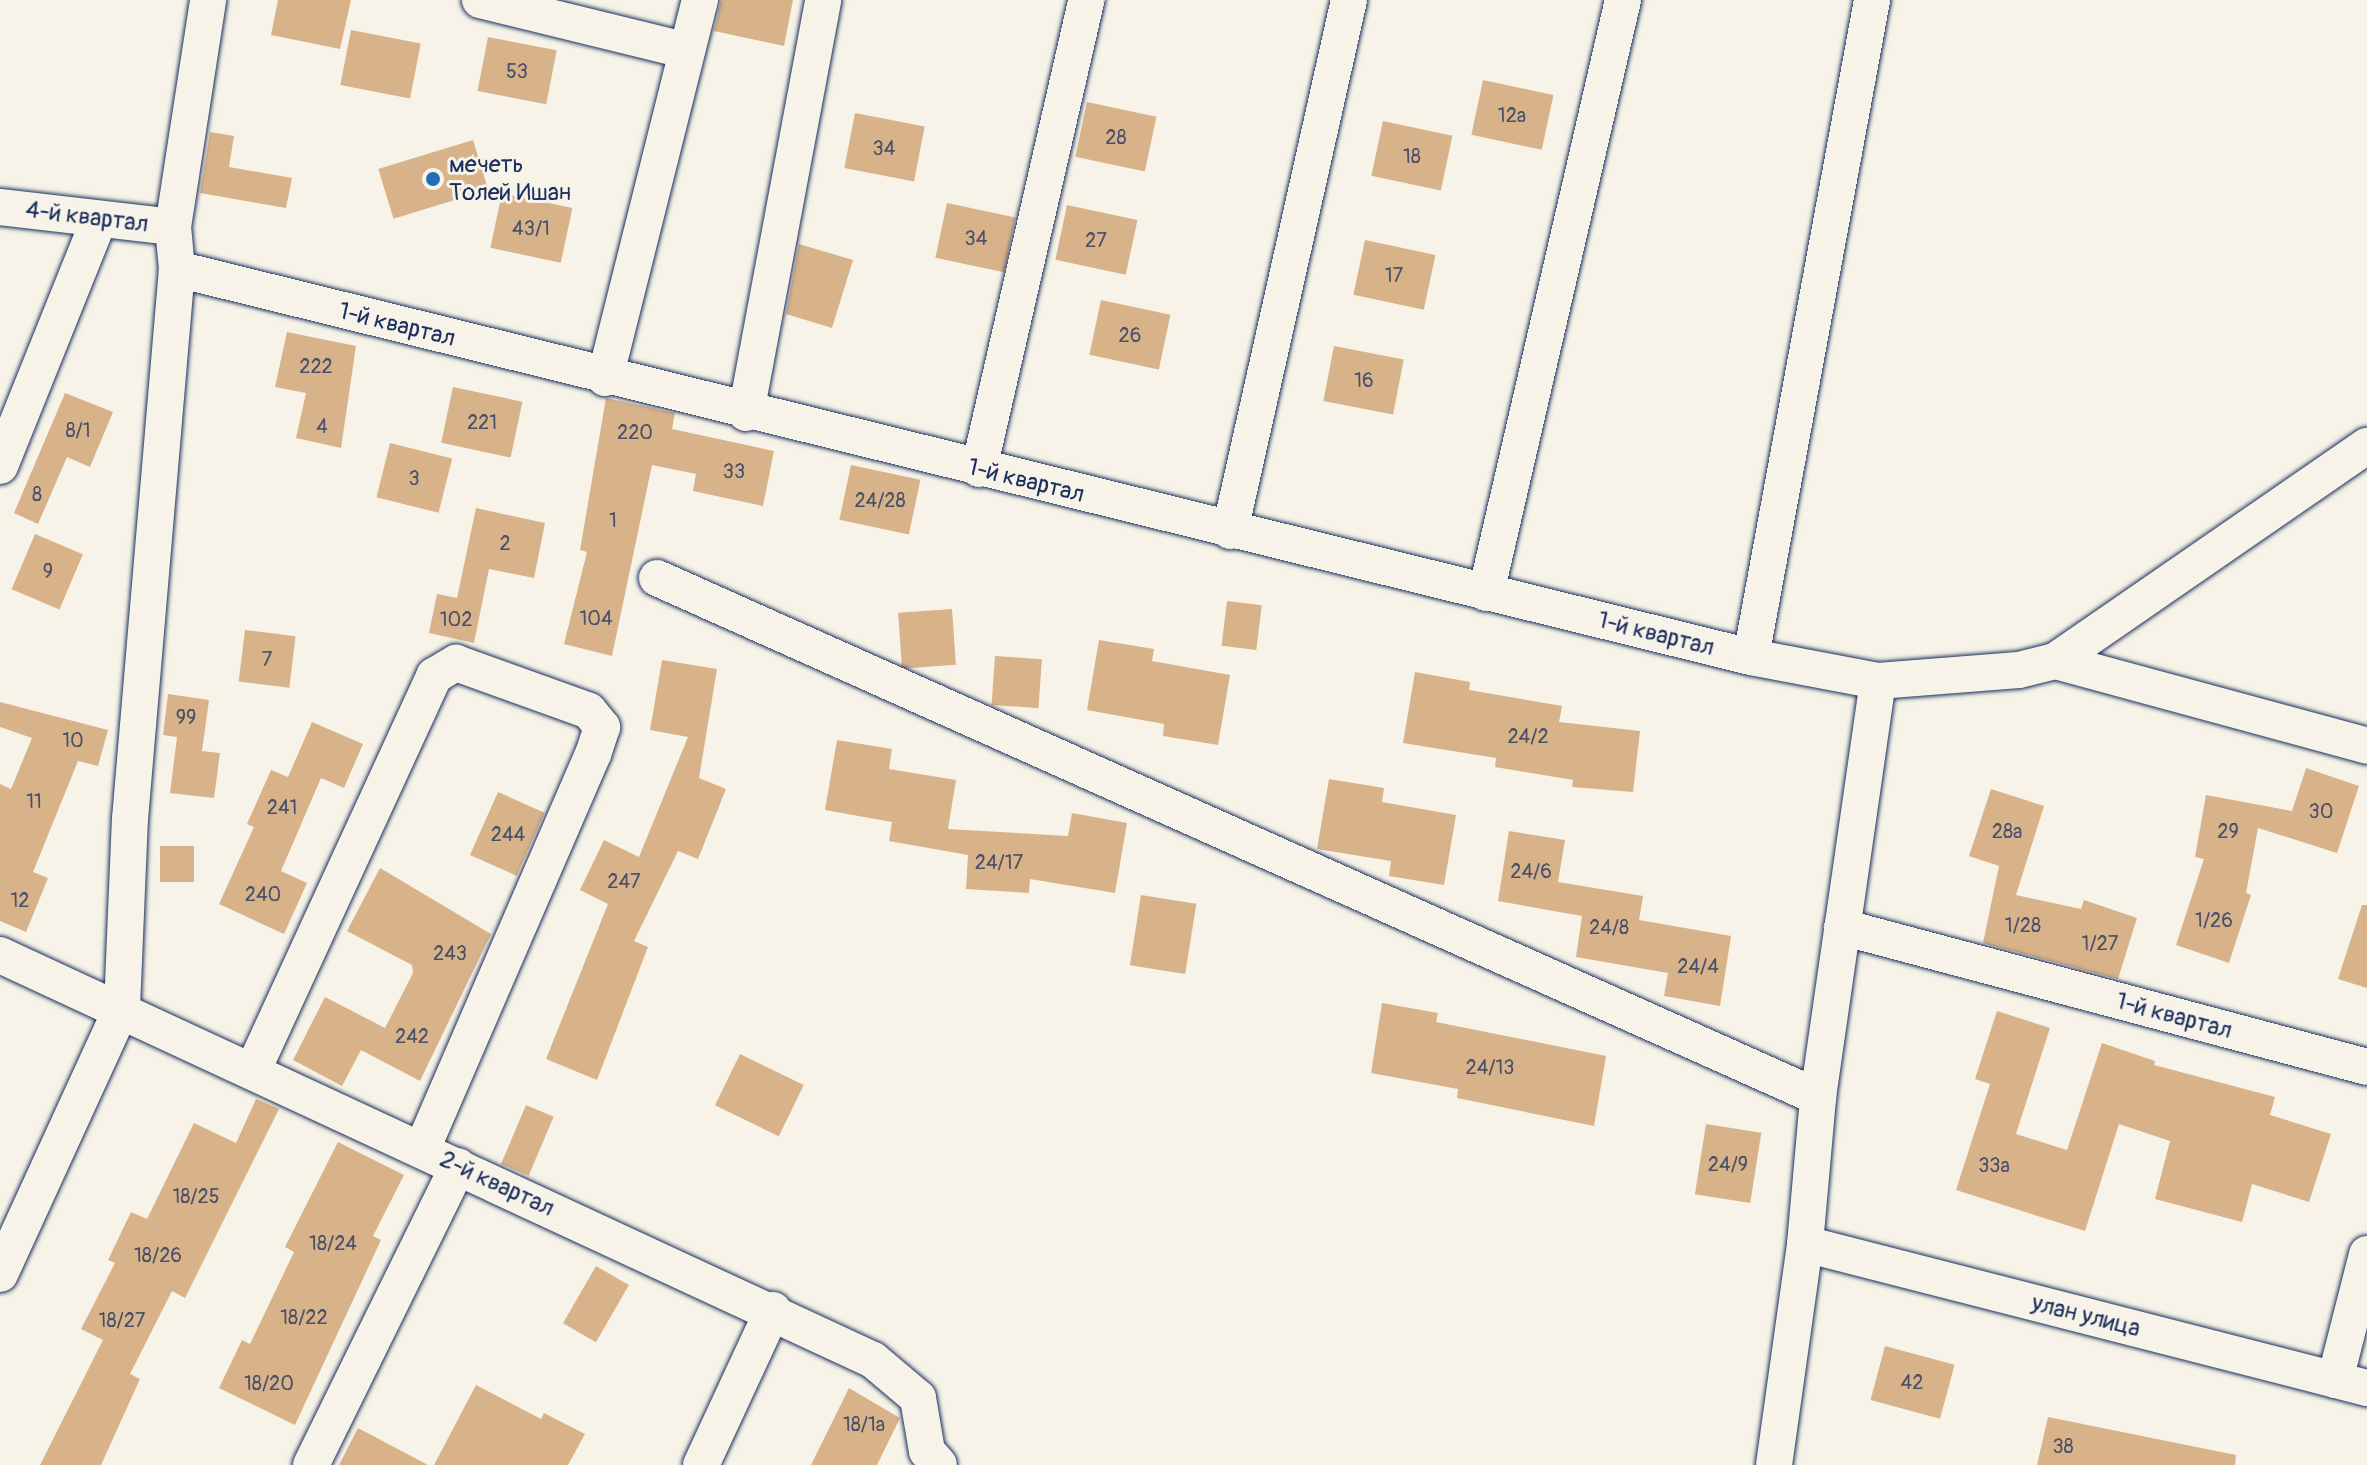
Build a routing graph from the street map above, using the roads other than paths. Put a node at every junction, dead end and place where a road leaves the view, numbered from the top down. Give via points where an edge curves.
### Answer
1 (208, 0) edge
2 (480, 0) edge
3 (700, 0) edge
4 (823, 0) edge
5 (1086, 0) edge
6 (1349, 0) edge
7 (1623, 0) edge
8 (1872, 0) edge
9 (687, 51) junction
10 (0, 207) edge
11 (99, 220) junction
12 (173, 227) junction
13 (177, 269) junction
14 (605, 378) junction
15 (746, 413) junction
16 (2367, 446) edge
17 (0, 466) edge
18 (979, 469) junction
19 (1230, 531) junction
20 (657, 578) dead end
21 (1486, 593) junction
22 (1751, 657) junction
23 (2055, 661) junction
24 (1878, 681) junction
25 (2367, 746) edge
26 (1842, 927) junction
27 (0, 955) edge
28 (122, 1008) junction
29 (2367, 1067) edge
30 (253, 1070) junction
31 (1818, 1097) junction
32 (422, 1150) junction
33 (458, 1166) junction
34 (1805, 1244) junction
35 (2367, 1254) edge
36 (0, 1274) edge
37 (773, 1310) junction
38 (2351, 1384) edge
39 (311, 1465) edge
40 (701, 1465) edge
41 (939, 1465) edge
42 (1774, 1465) edge

1 - 12 street
2 - 9 street
3 - 9 street
4 - 15 street
5 - 18 street
6 - 19 street
7 - 21 street
8 - 22 street
9 - 14 street
10 - 11 street, 4-й квартал
11 - 12 street, 4-й квартал
11 - 17 street
12 - 13 street
13 - 14 street, 1-й квартал
13 - 28 street via 130,819
14 - 15 street, 1-й квартал
15 - 18 street, 1-й квартал
16 - 23 street
18 - 19 street, 1-й квартал
19 - 21 street, 1-й квартал
20 - 31 street
21 - 22 street, 1-й квартал
22 - 24 street, 1-й квартал
23 - 24 street, 1-й квартал via 2019,670
23 - 25 street
24 - 26 street
26 - 29 street, 1-й квартал
26 - 31 street
27 - 28 street, 2-й квартал
28 - 30 street, 2-й квартал
28 - 36 street
30 - 32 street, 2-й квартал
30 - 32 street via 434,676 456,663 589,711 602,727 593,754
31 - 34 street
32 - 33 street, 2-й квартал
33 - 37 street, 2-й квартал
33 - 39 street
34 - 38 street, улан улица
34 - 42 street
35 - 38 street
37 - 40 street
37 - 41 street, 2-й квартал via 873,1360 906,1384 918,1398 927,1451

